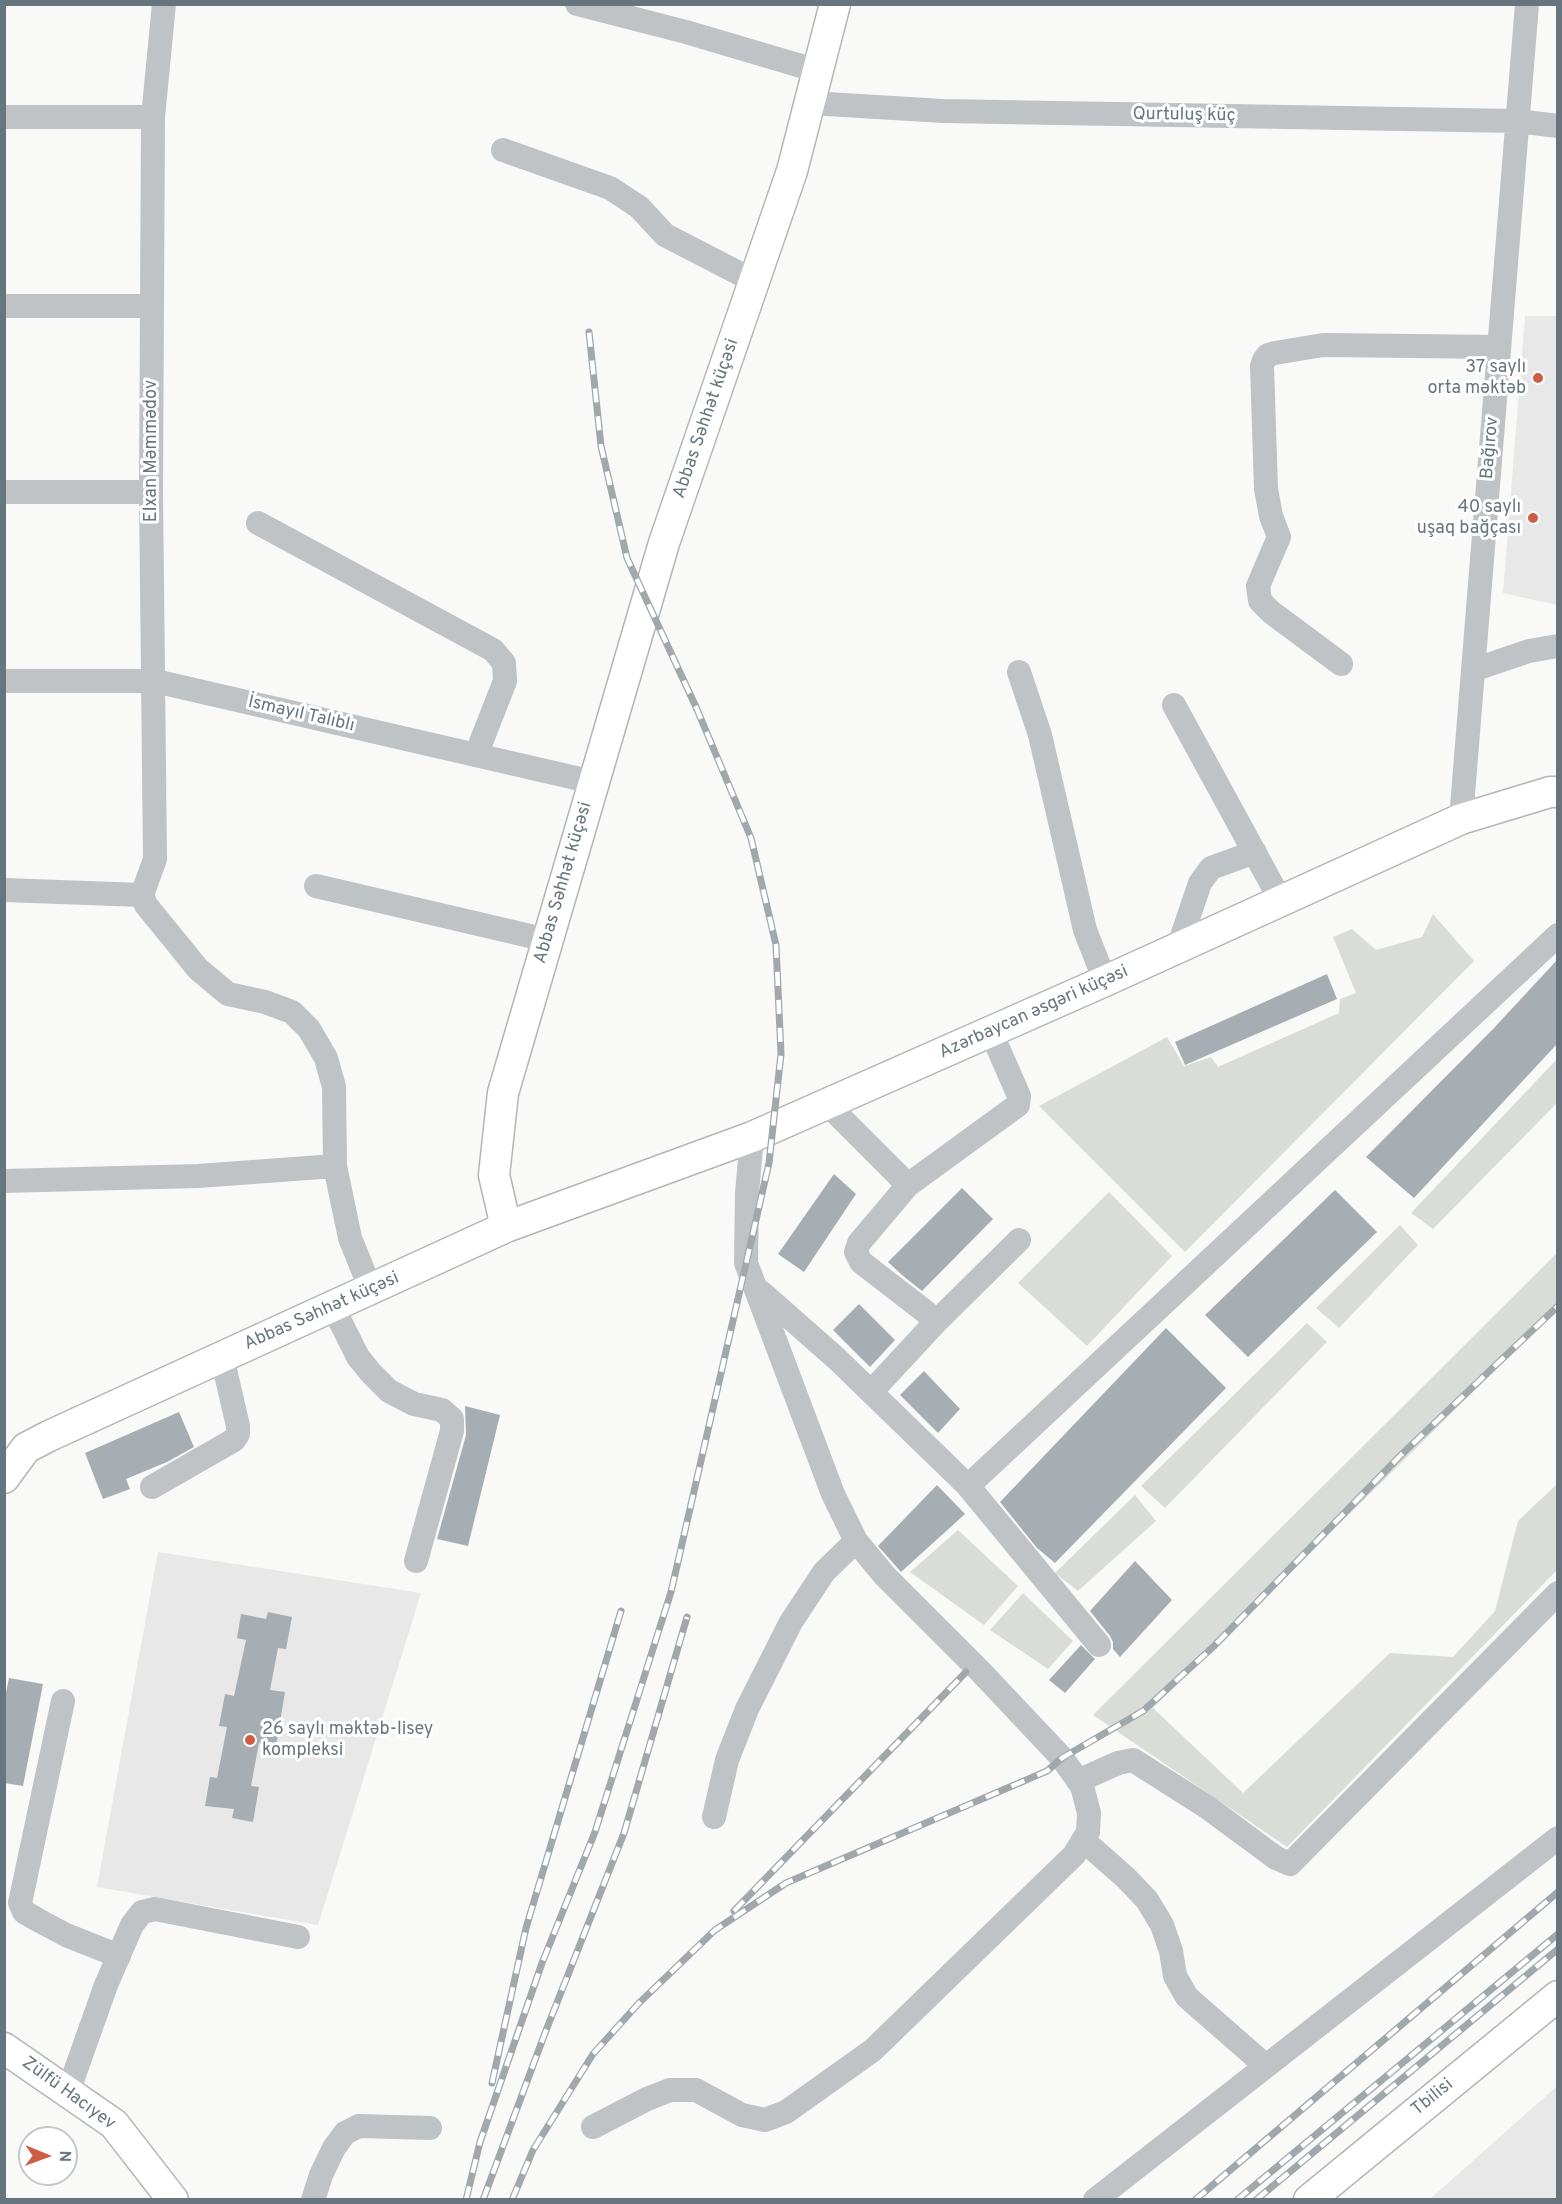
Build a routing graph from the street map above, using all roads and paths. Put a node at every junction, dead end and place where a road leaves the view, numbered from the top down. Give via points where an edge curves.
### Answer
1 (164, 4) edge
2 (577, 4) edge
3 (835, 4) edge
4 (1527, 4) edge
5 (818, 71) junction
6 (810, 103) junction
7 (4, 117) edge
8 (153, 117) junction
9 (1518, 122) junction
10 (1557, 126) edge
11 (503, 150) dead end
12 (754, 281) junction
13 (4, 306) edge
14 (151, 306) junction
15 (1499, 346) junction
16 (4, 492) edge
17 (151, 492) junction
18 (258, 523) dead end
19 (1557, 646) edge
20 (1341, 664) dead end
21 (1473, 670) junction
22 (1019, 672) dead end
23 (4, 681) edge
24 (155, 681) junction
25 (1174, 705) dead end
26 (476, 755) junction
27 (593, 782) junction
28 (1557, 792) edge
29 (1461, 819) junction
30 (1255, 852) junction
31 (316, 886) dead end
32 (4, 890) edge
33 (142, 895) junction
34 (1281, 901) junction
35 (1557, 935) edge
36 (547, 940) junction
37 (1178, 948) junction
38 (1105, 981) junction
39 (991, 1032) junction
40 (827, 1104) junction
41 (752, 1137) junction
42 (335, 1166) junction
43 (4, 1181) edge
44 (908, 1185) junction
45 (506, 1227) junction
46 (1020, 1240) dead end
47 (757, 1288) junction
48 (371, 1290) junction
49 (333, 1307) junction
50 (935, 1323) junction
51 (222, 1357) junction
52 (871, 1392) junction
53 (4, 1478) edge
54 (968, 1486) junction
55 (152, 1487) dead end
56 (856, 1541) junction
57 (416, 1562) dead end
58 (1557, 1593) edge
59 (1099, 1646) dead end
60 (63, 1701) dead end
61 (1078, 1781) junction
62 (714, 1817) dead end
63 (1557, 1838) edge
64 (1083, 1840) junction
65 (298, 1937) dead end
66 (119, 1956) junction
67 (1557, 1996) edge
68 (4, 2048) edge
69 (1266, 2066) junction
70 (68, 2092) junction
71 (593, 2127) dead end
72 (430, 2128) dead end
73 (173, 2199) edge
74 (313, 2199) edge
75 (1095, 2199) edge
76 (1309, 2199) edge

1 - 8 street, Elxan Məmmədov
2 - 5 street
3 - 5 main road, Abbas Səhhət küçəsi
4 - 9 street, Bağırov
5 - 6 main road, Abbas Səhhət küçəsi
6 - 9 street, Qurtuluş küç via 943,111
6 - 12 main road, Abbas Səhhət küçəsi via 792,171
7 - 8 street
8 - 14 street, Elxan Məmmədov
9 - 10 street, Qurtuluş küç
9 - 15 street, Bağırov
11 - 12 street via 610,188 639,207 665,236
12 - 27 main road, Abbas Səhhət küçəsi via 664,543
13 - 14 street
14 - 17 street, Elxan Məmmədov
15 - 20 street via 1323,345 1275,353 1264,360 1266,489 1279,537 1258,586 1260,601
15 - 21 street, Bağırov
16 - 17 street
17 - 24 street, Elxan Məmmədov
18 - 26 street via 493,650 504,663 505,681
19 - 21 street
21 - 29 street, Bağırov
22 - 38 street via 1040,735 1085,930
23 - 24 street, İsmayıl Talıblı
24 - 26 street, İsmayıl Talıblı
24 - 33 street, Elxan Məmmədov via 155,859
25 - 30 street
26 - 27 street, İsmayıl Talıblı
27 - 36 main road, Abbas Səhhət küçəsi
28 - 29 main road, Azərbaycan əsgəri küçəsi
29 - 34 main road, Azərbaycan əsgəri küçəsi
30 - 34 street
30 - 37 street via 1211,868 1200,883
31 - 36 street
32 - 33 street
33 - 42 street via 191,962 213,982 228,994 292,1012 309,1029 326,1058 334,1087
34 - 37 main road, Azərbaycan əsgəri küçəsi
35 - 54 street
36 - 45 main road, Abbas Səhhət küçəsi via 503,1093 494,1175
37 - 38 main road, Azərbaycan əsgəri küçəsi
38 - 39 main road, Azərbaycan əsgəri küçəsi
39 - 40 main road, Azərbaycan əsgəri küçəsi
39 - 44 street via 1019,1096 1018,1105
40 - 41 main road, Azərbaycan əsgəri küçəsi
40 - 44 street
41 - 45 main road, Azərbaycan əsgəri küçəsi
41 - 47 street via 746,1263
42 - 43 street via 198,1176
42 - 48 street via 350,1238
44 - 50 street via 859,1243 856,1252 861,1262
45 - 48 main road, Abbas Səhhət küçəsi
46 - 50 street
47 - 52 street
47 - 56 street via 833,1494
48 - 49 main road, Abbas Səhhət küçəsi
49 - 51 main road, Abbas Səhhət küçəsi
49 - 57 street via 358,1357 389,1390 414,1404 442,1410 452,1419
50 - 52 street
51 - 53 main road, Abbas Səhhət küçəsi via 26,1448
51 - 55 street via 238,1434 234,1440
52 - 54 street
54 - 59 street
56 - 61 street via 885,1576 1062,1758
56 - 62 street via 824,1572 786,1632 747,1709 727,1761
58 - 61 street via 1290,1864 1133,1760
60 - 66 street via 20,1903 24,1912 66,1935
61 - 64 street via 1089,1813 1088,1832
63 - 69 street
64 - 69 street via 1147,1900 1162,1925 1175,1976 1187,1997
64 - 71 street via 1074,1855 873,2050 786,2112 765,2120 742,2115 696,2090 670,2091
65 - 66 street via 155,1909 142,1912 132,1925
66 - 70 street
67 - 76 main road, Tbilisi
68 - 70 main road, Zülfü Hacıyev
69 - 75 street
70 - 73 main road, Zülfü Hacıyev via 114,2124
72 - 74 street via 359,2126 345,2133 334,2148

